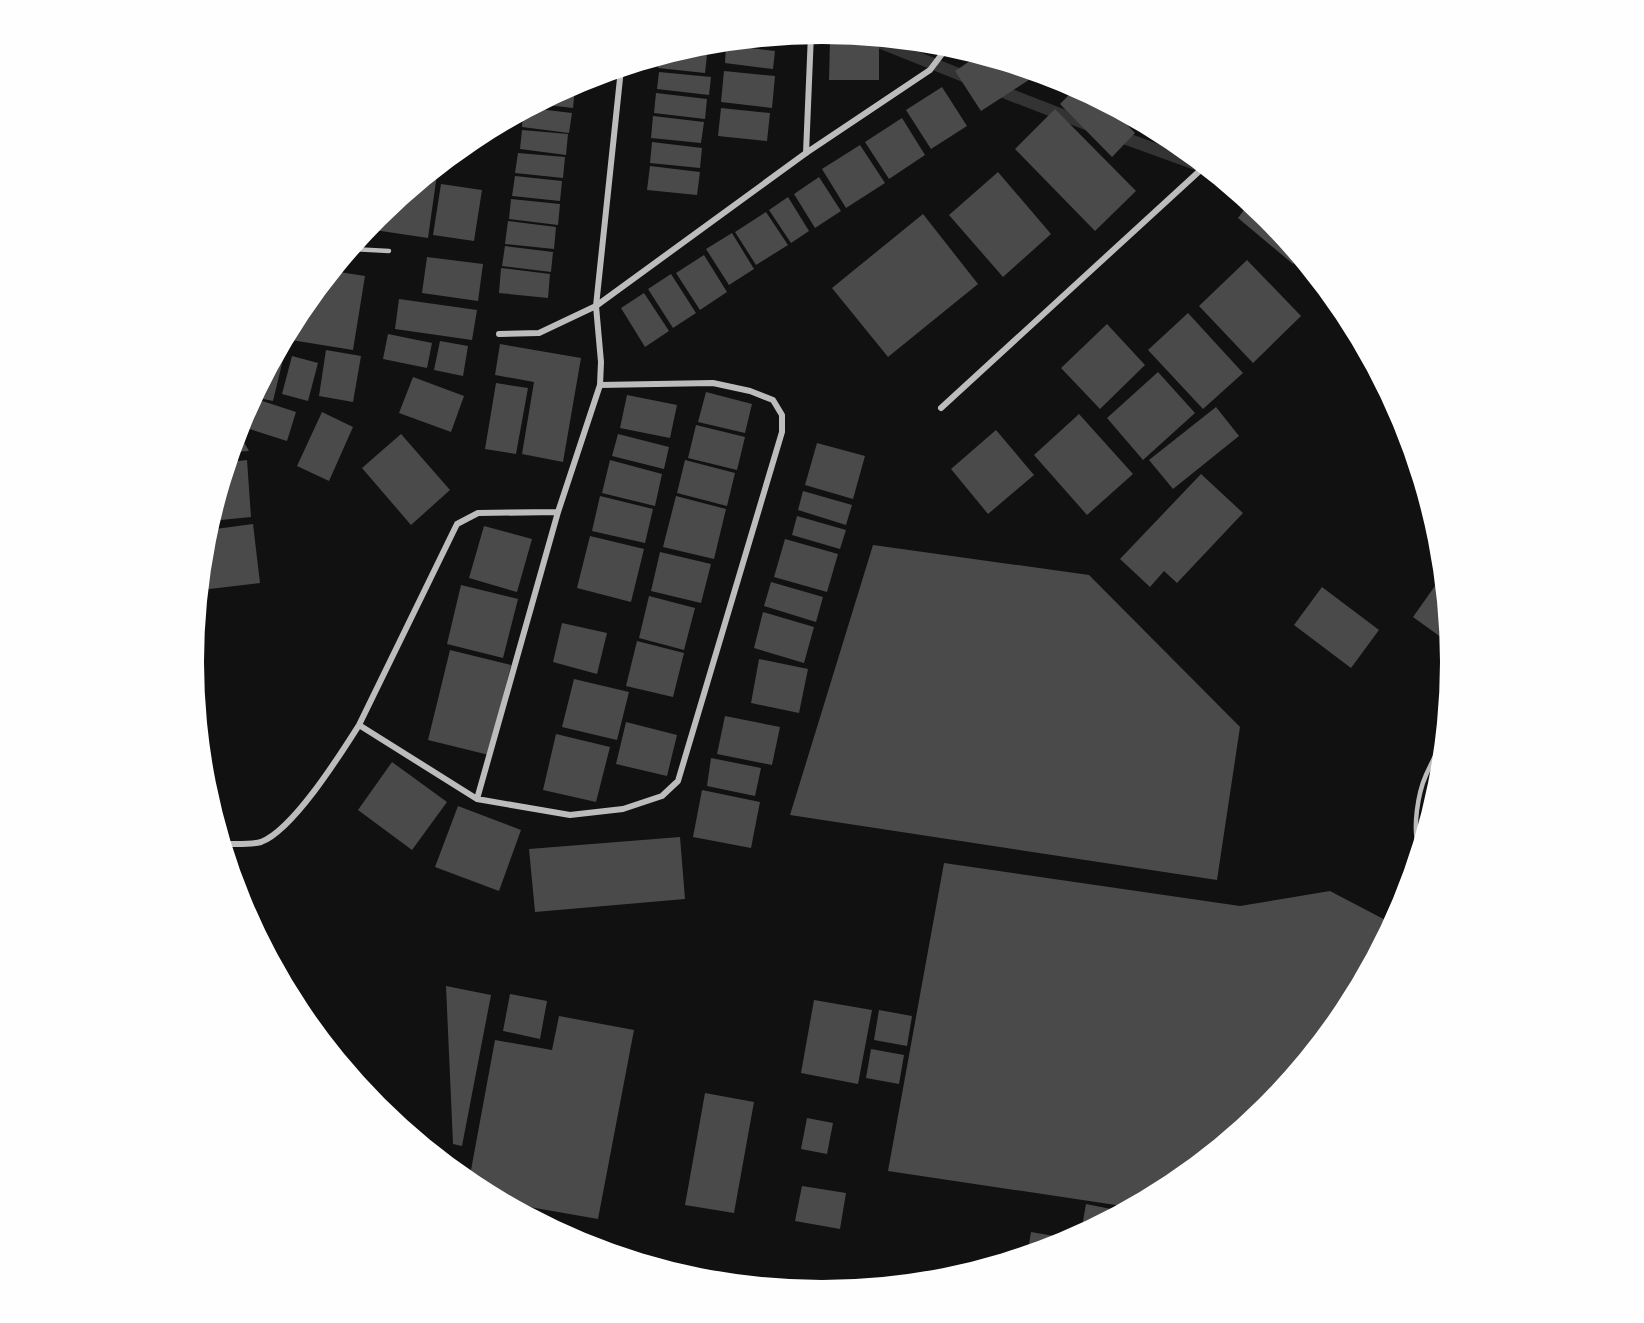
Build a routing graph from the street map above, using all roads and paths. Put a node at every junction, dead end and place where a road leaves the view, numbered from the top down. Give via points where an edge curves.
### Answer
1 (811, 44) edge
2 (941, 55) edge
3 (620, 77) edge
4 (807, 153) junction
5 (1199, 172) edge
6 (361, 250) edge
7 (389, 251) dead end
8 (596, 306) junction
9 (499, 334) dead end
10 (600, 385) junction
11 (941, 408) dead end
12 (558, 512) junction
13 (359, 725) junction
14 (1431, 764) edge
15 (477, 799) junction
16 (1417, 828) edge
17 (232, 844) edge

1 - 4 street
2 - 4 street via 930,70
3 - 8 street
4 - 8 street
5 - 11 street
6 - 7 lane
8 - 9 street via 539,333
8 - 10 street
10 - 12 street
10 - 15 street via 713,383 750,391 773,400 782,415 782,432 678,781 662,796 623,809 570,814
12 - 13 street via 478,513 457,524
12 - 15 street
13 - 15 street
13 - 17 street via 294,816 278,831 260,842
14 - 16 lane via 1424,778

